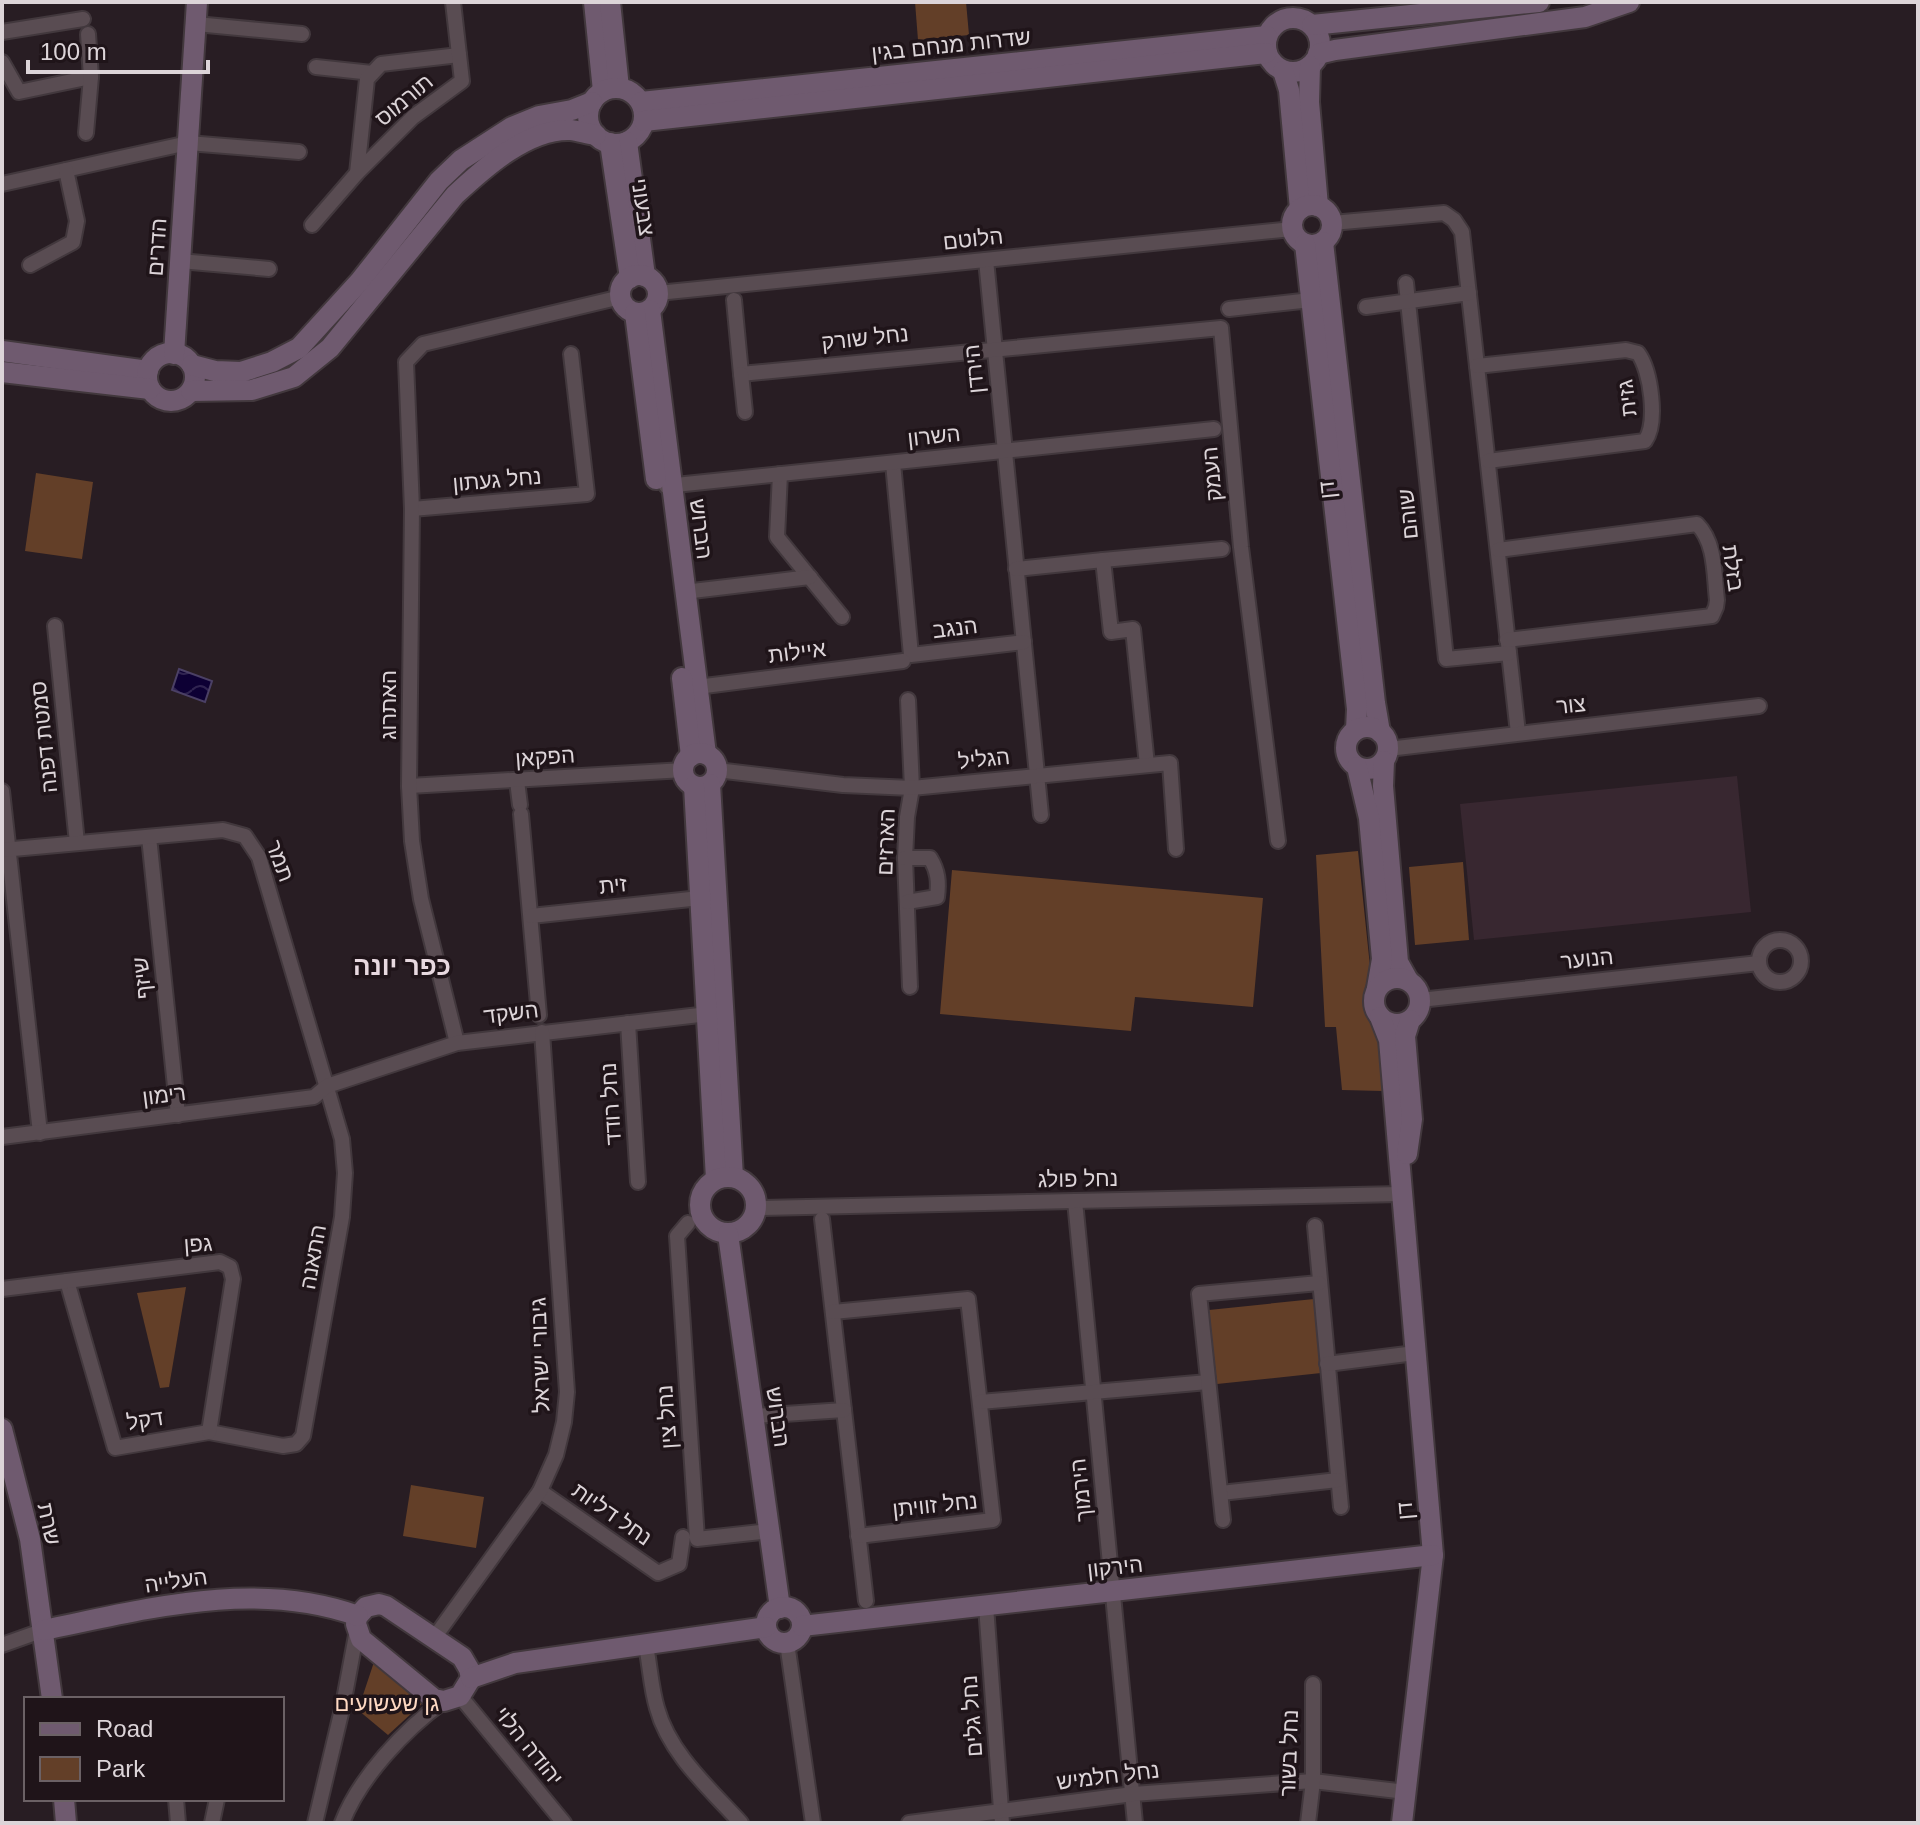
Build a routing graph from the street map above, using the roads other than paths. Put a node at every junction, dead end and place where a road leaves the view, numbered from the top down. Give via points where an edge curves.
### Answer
1 (197, 2) edge
2 (453, 2) edge
3 (594, 2) edge
4 (610, 2) edge
5 (1539, 2) edge
6 (1629, 2) edge
7 (1299, 15) edge
8 (196, 24) junction
9 (2, 32) edge
10 (302, 34) dead end
11 (1266, 45) junction
12 (459, 55) junction
13 (1314, 60) junction
14 (2, 62) edge
15 (316, 67) dead end
16 (1283, 71) junction
17 (372, 73) junction
18 (91, 77) junction
19 (605, 94) junction
20 (642, 112) junction
21 (86, 133) dead end
22 (611, 140) junction
23 (188, 143) junction
24 (299, 152) dead end
25 (66, 170) junction
26 (357, 173) junction
27 (2, 184) edge
28 (1332, 223) joint
29 (312, 225) dead end
30 (1308, 226) junction
31 (986, 260) junction
32 (180, 261) junction
33 (30, 265) dead end
34 (269, 269) dead end
35 (1406, 283) dead end
36 (1469, 293) junction
37 (640, 295) junction
38 (734, 300) dead end
39 (1311, 300) junction
40 (1408, 301) junction
41 (1366, 307) dead end
42 (1229, 309) dead end
43 (994, 348) junction
44 (2, 351) edge
45 (174, 354) junction
46 (571, 354) dead end
47 (406, 362) joint
48 (192, 365) junction
49 (1477, 366) junction
50 (2, 372) edge
51 (741, 374) junction
52 (149, 380) junction
53 (191, 391) junction
54 (745, 412) dead end
55 (1214, 429) dead end
56 (1005, 451) junction
57 (1488, 461) junction
58 (893, 463) junction
59 (780, 474) junction
60 (664, 486) junction
61 (412, 509) junction
62 (1222, 549) dead end
63 (1498, 550) junction
64 (1103, 560) junction
65 (1016, 569) junction
66 (810, 577) junction
67 (684, 592) junction
68 (842, 617) dead end
69 (55, 626) dead end
70 (1024, 642) junction
71 (1508, 646) junction
72 (903, 661) dead end
73 (697, 687) junction
74 (908, 700) dead end
75 (1759, 706) dead end
76 (1356, 730) junction
77 (1518, 733) junction
78 (1384, 747) junction
79 (1147, 765) junction
80 (1357, 767) junction
81 (700, 770) junction
82 (1037, 775) junction
83 (517, 781) junction
84 (409, 786) junction
85 (912, 788) junction
86 (2, 791) edge
87 (1041, 815) dead end
88 (149, 837) junction
89 (1278, 841) dead end
90 (77, 843) junction
91 (1176, 849) dead end
92 (5, 850) edge
93 (905, 858) junction
94 (700, 898) junction
95 (907, 902) junction
96 (531, 916) junction
97 (1759, 963) dead end
98 (1408, 980) junction
99 (910, 987) dead end
100 (1377, 988) junction
101 (1420, 1000) junction
102 (708, 1014) junction
103 (539, 1015) dead end
104 (1380, 1017) junction
105 (1410, 1020) junction
106 (628, 1023) junction
107 (542, 1032) junction
108 (457, 1043) junction
109 (327, 1086) junction
110 (178, 1115) junction
111 (40, 1133) junction
112 (2, 1137) edge
113 (725, 1178) junction
114 (638, 1182) dead end
115 (1401, 1194) junction
116 (1075, 1201) junction
117 (757, 1208) junction
118 (822, 1219) dead end
119 (688, 1223) dead end
120 (1315, 1226) dead end
121 (728, 1234) junction
122 (67, 1281) junction
123 (1319, 1283) junction
124 (2, 1289) edge
125 (833, 1312) junction
126 (1415, 1353) junction
127 (1327, 1364) junction
128 (1208, 1382) junction
129 (1094, 1390) junction
130 (980, 1402) junction
131 (844, 1410) junction
132 (754, 1416) junction
133 (2, 1429) edge
134 (209, 1432) junction
135 (303, 1436) joint
136 (1338, 1480) junction
137 (540, 1491) junction
138 (1221, 1493) junction
139 (1341, 1507) dead end
140 (1223, 1520) dead end
141 (770, 1531) junction
142 (858, 1536) junction
143 (683, 1537) dead end
144 (1433, 1555) junction
145 (1113, 1591) junction
146 (866, 1601) dead end
147 (986, 1606) junction
148 (780, 1608) junction
149 (358, 1623) junction
150 (802, 1626) junction
151 (766, 1627) junction
152 (44, 1630) junction
153 (434, 1638) junction
154 (787, 1643) junction
155 (2, 1645) edge
156 (646, 1646) junction
157 (1313, 1684) dead end
158 (458, 1692) junction
159 (52, 1697) edge
160 (1313, 1781) junction
161 (1398, 1791) junction
162 (1133, 1794) junction
163 (64, 1801) edge
164 (176, 1801) edge
165 (217, 1801) edge
166 (1002, 1818) edge
167 (66, 1823) edge
168 (178, 1823) edge
169 (212, 1823) edge
170 (315, 1823) edge
171 (342, 1823) edge
172 (564, 1823) edge
173 (741, 1823) edge
174 (813, 1823) edge
175 (909, 1823) edge
176 (1135, 1823) edge
177 (1308, 1823) edge
178 (1402, 1823) edge

1 - 8 street, הדרים
2 - 12 street, תורמוס
3 - 19 street
4 - 19 street
5 - 7 street
6 - 13 street via 1585,17 1335,50
7 - 11 street via 1277,22
7 - 13 street via 1319,39
8 - 10 street
8 - 23 street, הדרים
9 - 18 street via 85,26
11 - 16 street
11 - 20 street, שדרות מנחם בגין
12 - 17 street, תורמוס via 381,64
12 - 26 street, תורמוס via 462,81 413,117
13 - 16 street via 1297,72
13 - 30 street, דן
14 - 18 street via 19,92
15 - 17 street, תורמוס
16 - 30 street, דן
17 - 26 street, תורמוס via 367,79
18 - 21 street
19 - 20 street via 628,90
19 - 22 street via 589,119
19 - 48 street via 572,110 512,127 461,160 299,348 241,372
20 - 22 street via 635,137
22 - 37 street, צבעוני
22 - 53 street via 569,130 521,144 455,195 330,348 294,377 252,390
23 - 24 street
23 - 25 street
23 - 32 street, הדרים
25 - 27 street
25 - 33 street via 77,221 73,242
26 - 29 street, תורמוס
28 - 30 street via 1331,234
28 - 36 street via 1444,213 1462,232
30 - 31 street, הלוטם
30 - 39 street, דן
30 - 78 street, דן
31 - 37 street, הלוטם
31 - 43 street, הירדן
32 - 34 street
32 - 45 street, הדרים
35 - 40 street, שוהם
36 - 40 street
36 - 49 street
37 - 47 street, הלוטם via 423,344
37 - 60 street, הברוש
38 - 51 street
39 - 42 street
39 - 76 street, דן
40 - 41 street
40 - 71 street, שוהם via 1446,659
43 - 51 street, נחל שורק
43 - 56 street, הירדן
43 - 89 street, העמק via 1221,328 1241,547
44 - 52 street
45 - 48 street
45 - 52 street via 158,357
46 - 61 street, נחל געתון via 587,494
47 - 61 street, האתרוג
48 - 53 street
49 - 57 street
49 - 57 street, גזית via 1638,353 1645,362 1652,412 1652,432 1645,441
50 - 52 street
51 - 54 street
52 - 53 street via 156,396 167,401
55 - 56 street, השרון
56 - 58 street, השרון
56 - 65 street, הירדן
57 - 63 street
58 - 59 street, השרון
58 - 70 street, הנגב via 911,655
59 - 60 street, השרון
59 - 66 street via 777,537
60 - 67 street, הברוש
60 - 81 street, הברוש
61 - 84 street, האתרוג
62 - 64 street
63 - 71 street
63 - 71 street, בזלת via 1697,524 1712,552 1712,616
64 - 65 street
64 - 79 street via 1111,632 1133,629
65 - 70 street, הירדן
66 - 67 street
66 - 68 street
67 - 73 street, הברוש
69 - 90 street, סמטת דפנה
70 - 82 street
71 - 77 street
72 - 73 street, איילות
73 - 81 street, הברוש
74 - 85 street, הארזים
75 - 77 street, צור
76 - 78 street via 1367,727
76 - 80 street via 1346,749
77 - 78 street, צור
78 - 80 street via 1369,769
78 - 98 street, דן via 1398,962
79 - 82 street, הגליל
79 - 91 street via 1170,763
80 - 100 street via 1369,818 1382,959
81 - 83 street, הפקאן
81 - 85 street, הגליל
81 - 94 street, הברוש
81 - 113 street, הברוש
82 - 85 street, הגליל
82 - 87 street
83 - 84 street, הפקאן
83 - 96 street
84 - 108 street, האתרוג via 421,899
85 - 93 street, הארזים
86 - 92 street
88 - 90 street, תמר
88 - 109 street, תמר via 223,830 253,844
88 - 110 street, שיזף
90 - 92 street, תמר
92 - 111 street
93 - 95 street, הארזים
93 - 95 street via 930,858 938,886 937,897
94 - 96 street, זית
94 - 102 street, הברוש
95 - 99 street, הארזים
96 - 103 street
97 - 101 street, הנוער
98 - 100 street via 1390,978
98 - 101 street
100 - 104 street via 1373,1002
101 - 105 street
102 - 106 street, השקד
102 - 113 street, הברוש
104 - 105 street via 1394,1024
104 - 115 street, דן via 1389,1040
105 - 115 street, דן via 1405,1036 1412,1119
106 - 107 street, השקד
106 - 114 street, נחל רודד
107 - 108 street, השקד
107 - 137 street, גיבורי ישראל via 567,1392 556,1455
108 - 109 street, השקד
109 - 110 street, רימון via 314,1097
109 - 135 street, התאנה via 342,1139 342,1217
110 - 111 street, רימון
111 - 112 street, רימון
113 - 117 street via 748,1185
113 - 121 street via 703,1193 701,1211 710,1227
115 - 116 street, נחל פולג
115 - 126 street, דן
116 - 117 street, נחל פולג
116 - 129 street, הירמוך
117 - 121 street via 745,1228
118 - 125 street
119 - 141 street, נחל צין via 677,1236 697,1539
120 - 123 street
121 - 132 street, הברוש
122 - 124 street, גפן
122 - 134 street, דקל via 115,1448
122 - 134 street, גפן via 220,1262 230,1267 233,1279
123 - 127 street
123 - 128 street via 1199,1294
125 - 130 street, נחל זוויתן via 968,1299
125 - 131 street
126 - 127 street
126 - 144 street, דן
127 - 136 street
128 - 129 street
128 - 138 street
129 - 130 street
129 - 145 street, הירמוך
130 - 142 street, נחל זוויתן via 993,1520
131 - 132 street
131 - 142 street
132 - 141 street, הברוש
133 - 152 street, שרת via 30,1539
134 - 135 street, דקל via 283,1446 296,1444
136 - 138 street
136 - 139 street
137 - 143 street, נחל דליות via 658,1573 679,1564
137 - 153 street, גיבורי ישראל
138 - 140 street
141 - 148 street, הברוש
142 - 146 street
144 - 145 street, הירקון
144 - 161 street, דן
145 - 147 street, הירקון
145 - 162 street, הירמוך
147 - 150 street, הירקון
147 - 166 street, נחל גלים
148 - 150 street via 796,1611
148 - 151 street via 769,1615
149 - 152 street, העלייה via 294,1600 243,1598 153,1608
149 - 153 street via 366,1607 379,1604
149 - 158 street via 361,1639 426,1694
149 - 170 street
150 - 154 street via 798,1638
151 - 154 street via 771,1638
151 - 156 street
152 - 155 street, העלייה
152 - 159 street, שרת
153 - 158 street via 462,1657
154 - 174 street
156 - 158 street via 515,1663
156 - 173 street via 667,1734
157 - 160 street, נחל בשור
158 - 171 street via 419,1719 384,1758
158 - 172 street, יהודה הלוי
160 - 161 street, נחל חלמיש
160 - 162 street, נחל חלמיש
160 - 177 street, נחל בשור
161 - 178 street, דן
162 - 166 street, נחל חלמיש
162 - 176 street, הירמוך
163 - 167 street
164 - 168 street
165 - 169 street
166 - 175 street, נחל חלמיש

